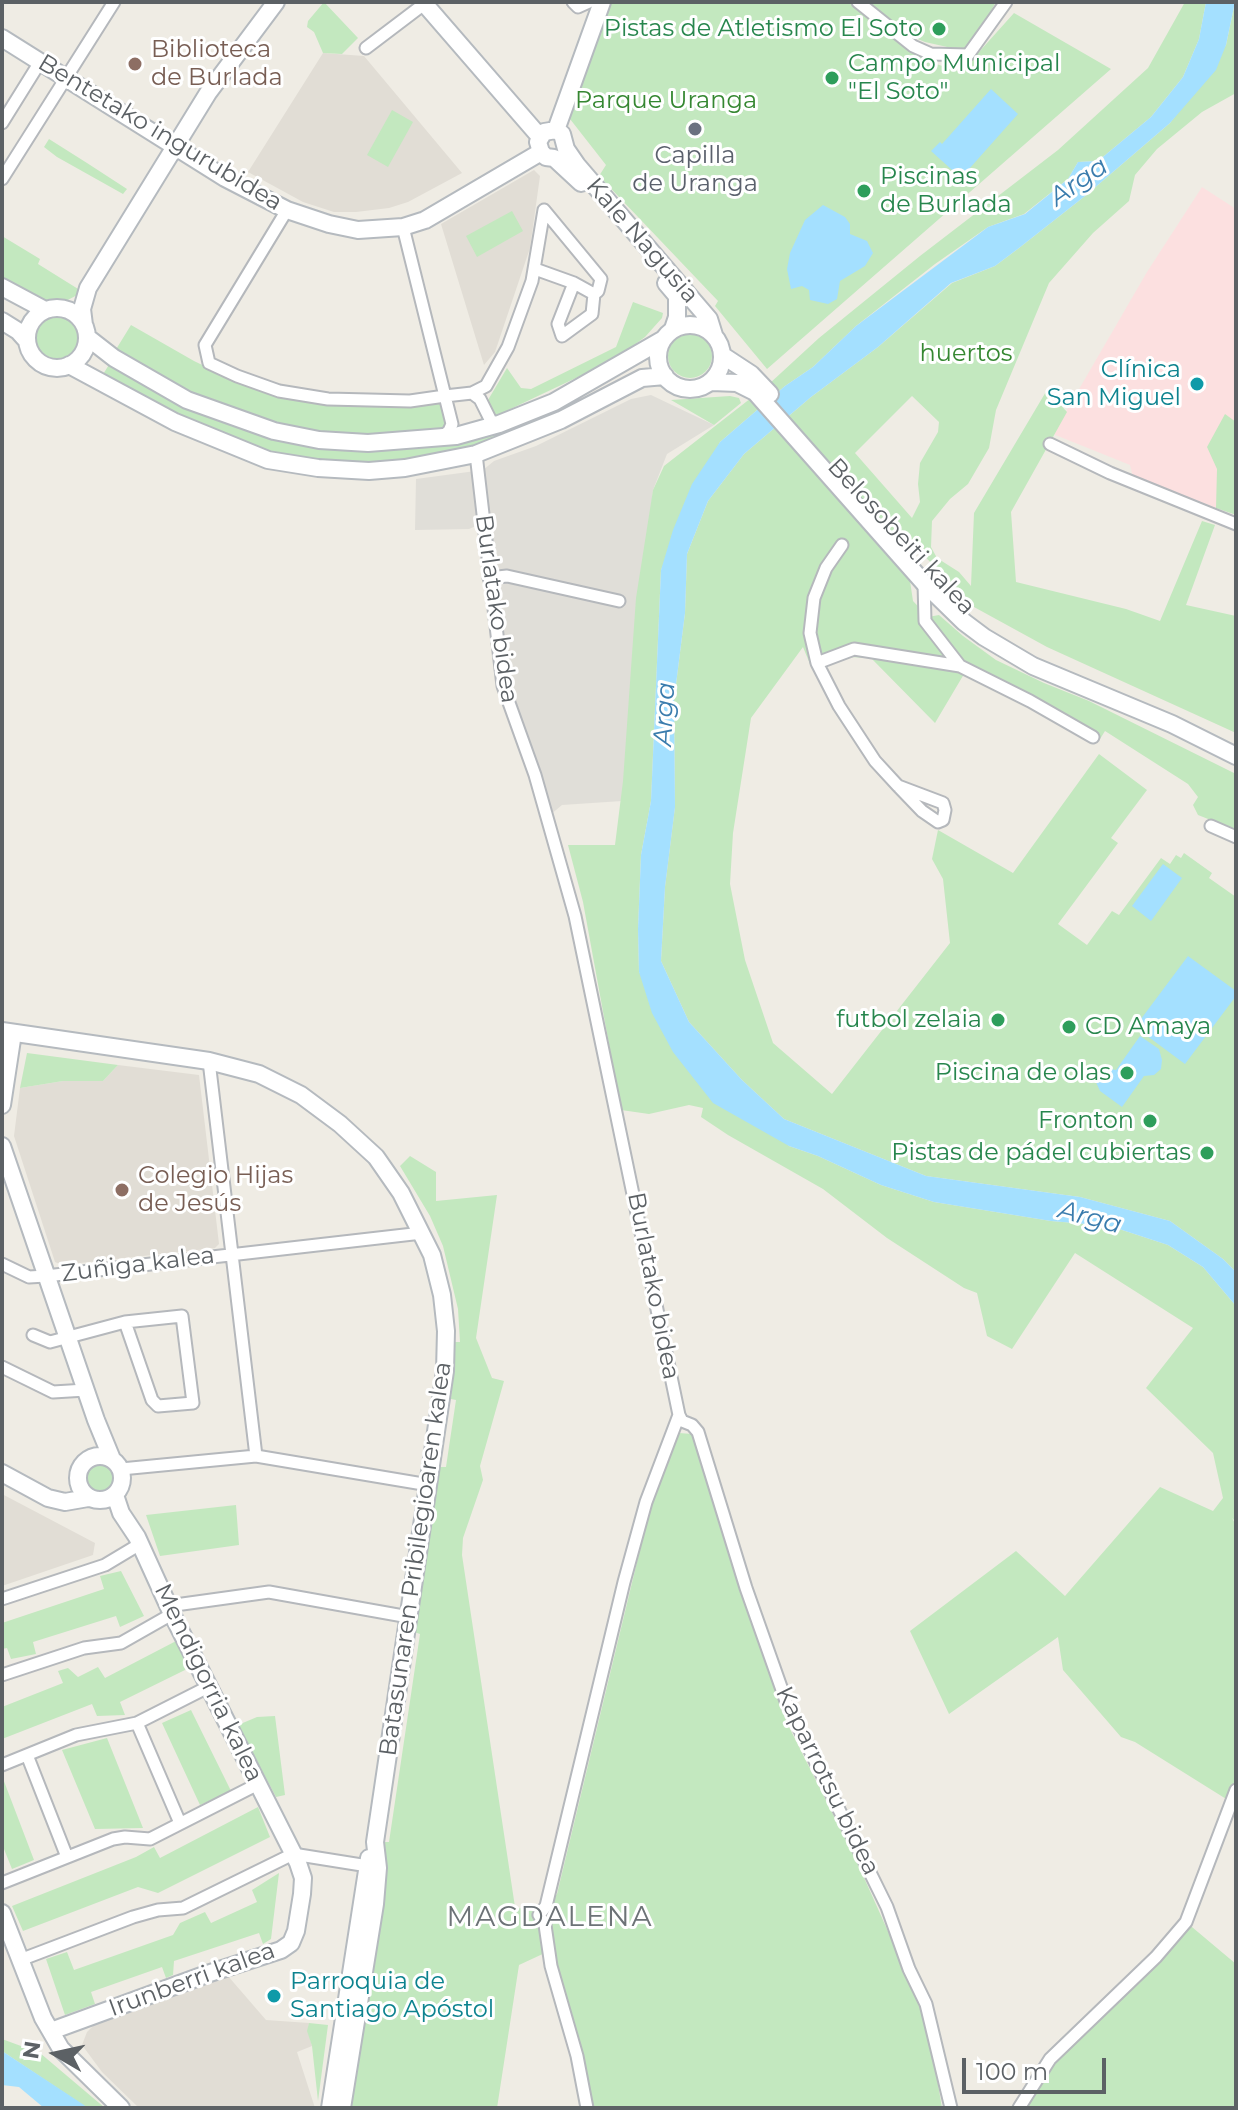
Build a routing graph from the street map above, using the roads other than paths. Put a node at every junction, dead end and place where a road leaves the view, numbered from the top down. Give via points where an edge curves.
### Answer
1 (114, 2) edge
2 (276, 2) edge
3 (573, 2) edge
4 (858, 2) edge
5 (1006, 2) edge
6 (428, 3) edge
7 (598, 3) edge
8 (2, 38) edge
9 (366, 48) dead end
10 (40, 62) junction
11 (66, 78) junction
12 (2, 123) edge
13 (551, 143) junction
14 (175, 147) junction
15 (2, 179) edge
16 (287, 210) junction
17 (403, 227) junction
18 (535, 269) junction
19 (574, 283) junction
20 (2, 287) edge
21 (88, 288) junction
22 (594, 294) junction
23 (54, 309) junction
24 (2, 321) edge
25 (86, 331) junction
26 (668, 335) junction
27 (714, 335) junction
28 (27, 341) junction
29 (508, 347) junction
30 (722, 355) junction
31 (516, 358) dead end
32 (69, 365) junction
33 (665, 376) junction
34 (748, 380) junction
35 (712, 382) junction
36 (472, 393) junction
37 (445, 396) junction
38 (499, 424) junction
39 (441, 438) junction
40 (1050, 444) dead end
41 (476, 454) junction
42 (821, 458) junction
43 (1236, 524) edge
44 (842, 545) dead end
45 (489, 578) junction
46 (924, 583) junction
47 (939, 600) junction
48 (619, 601) dead end
49 (817, 663) junction
50 (960, 666) junction
51 (1093, 737) dead end
52 (1236, 745) edge
53 (1236, 756) edge
54 (898, 786) dead end
55 (1211, 826) dead end
56 (1236, 837) edge
57 (8, 1032) edge
58 (209, 1061) junction
59 (2, 1105) edge
60 (3, 1152) edge
61 (422, 1233) junction
62 (230, 1253) junction
63 (2, 1264) edge
64 (46, 1276) junction
65 (125, 1322) junction
66 (33, 1335) dead end
67 (68, 1339) junction
68 (2, 1367) edge
69 (86, 1390) junction
70 (679, 1415) junction
71 (96, 1420) junction
72 (256, 1456) junction
73 (88, 1460) junction
74 (116, 1464) junction
75 (2, 1473) edge
76 (429, 1485) junction
77 (96, 1495) junction
78 (140, 1544) junction
79 (2, 1599) edge
80 (170, 1610) junction
81 (409, 1617) junction
82 (2, 1675) edge
83 (208, 1687) junction
84 (137, 1723) junction
85 (27, 1755) junction
86 (2, 1765) edge
87 (258, 1784) junction
88 (1236, 1790) edge
89 (180, 1823) junction
90 (375, 1842) junction
91 (293, 1854) junction
92 (67, 1857) junction
93 (368, 1866) junction
94 (2, 1883) edge
95 (2, 1913) edge
96 (20, 1960) junction
97 (51, 2031) junction
98 (121, 2108) edge
99 (330, 2108) edge
100 (342, 2108) edge
101 (587, 2108) edge
102 (951, 2108) edge
103 (1019, 2108) edge

1 - 11 street
2 - 14 main road
3 - 7 street via 578,7
4 - 5 street via 913,46 931,54 968,55
6 - 9 street
6 - 13 main road, Kale Nagusia via 537,119
7 - 13 main road
8 - 10 main road, Bentetako ingurubidea
10 - 11 main road, Bentetako ingurubidea
10 - 12 street
11 - 14 main road, Bentetako ingurubidea
11 - 15 street
13 - 17 main road, Bentetako ingurubidea via 451,207
13 - 26 main road, Kale Nagusia via 677,296 677,317
13 - 27 main road, Kale Nagusia via 577,165 709,319
14 - 16 main road, Bentetako ingurubidea
14 - 21 main road
16 - 17 main road, Bentetako ingurubidea via 358,230
16 - 37 street via 205,345 209,363 279,391 328,399 410,401
17 - 37 street
18 - 19 street
18 - 22 street via 544,210 601,279
18 - 29 street
19 - 22 street
19 - 22 street via 558,324 562,336 592,314
20 - 23 main road
21 - 23 main road
21 - 25 main road via 82,309
23 - 25 main road via 71,311
23 - 28 main road via 31,322
24 - 28 main road
25 - 32 main road via 82,354
25 - 39 main road via 114,358 187,400 274,431 368,443
26 - 27 main road via 696,325
26 - 33 main road via 658,359
26 - 38 main road via 554,402
27 - 30 main road
28 - 32 main road via 42,364
29 - 31 street
29 - 36 street via 486,386
30 - 34 main road, Belosobeiti kalea
30 - 35 main road
32 - 41 main road via 175,422 268,460 369,471
33 - 35 main road via 688,389
33 - 41 main road via 642,378 561,420
34 - 35 main road
34 - 42 main road, Belosobeiti kalea
36 - 37 street
36 - 38 street via 491,421
37 - 39 street via 452,424
38 - 39 main road
40 - 43 street
41 - 45 street, Burlatako bidea
42 - 46 main road, Belosobeiti kalea
42 - 52 main road, Belosobeiti kalea via 973,616 1038,657
44 - 49 street, Belosobeiti kalea via 814,598 810,633
45 - 48 street via 507,576
45 - 70 street, Burlatako bidea via 503,686 575,916
46 - 47 main road, Belosobeiti kalea
46 - 50 street, Belosobeiti kalea via 925,621
47 - 50 street, Belosobeiti kalea via 931,606 930,621 958,654
47 - 53 main road, Belosobeiti kalea via 984,637 1033,666
49 - 50 street, Belosobeiti kalea via 854,649
49 - 54 street, Belosobeiti kalea via 875,761
50 - 51 street, Belosobeiti kalea
55 - 56 street
57 - 58 main road, Batasunaren Pribilegioaren kalea
57 - 59 main road
58 - 61 main road, Batasunaren Pribilegioaren kalea via 259,1074 301,1095 340,1124 376,1157
58 - 62 street
60 - 64 main road
61 - 62 street, Zuñiga kalea
61 - 76 main road, Batasunaren Pribilegioaren kalea via 439,1282 446,1331
62 - 64 street, Zuñiga kalea
62 - 72 street
63 - 64 street, Zuñiga kalea via 29,1277
64 - 67 main road
65 - 65 street via 152,1400 158,1406 193,1403 182,1316
65 - 67 street
66 - 67 street via 50,1342
67 - 69 main road
68 - 69 street via 53,1392
69 - 71 main road
70 - 101 street via 646,1502 546,1906 539,1915
70 - 102 street, Kaparrotsu bidea via 698,1432 787,1704 882,1895 926,2004
71 - 73 main road
71 - 74 main road
72 - 74 street
72 - 76 street
73 - 74 main road via 105,1456
73 - 77 main road via 81,1466
74 - 77 main road via 119,1488
75 - 77 main road via 39,1492
76 - 81 main road, Batasunaren Pribilegioaren kalea
77 - 78 main road, Mendigorria kalea via 121,1513
78 - 79 street via 105,1565
78 - 80 main road, Mendigorria kalea
80 - 81 street via 269,1592
80 - 82 street via 121,1643 84,1648
80 - 83 main road, Mendigorria kalea
81 - 90 main road, Batasunaren Pribilegioaren kalea
83 - 84 street
83 - 87 main road, Mendigorria kalea
84 - 85 street via 76,1735
84 - 89 street
85 - 86 street
85 - 92 street
87 - 89 street
87 - 91 main road, Mendigorria kalea
88 - 103 street via 1186,1922 1050,2059
89 - 92 street via 150,1839 113,1839
90 - 93 main road, Batasunaren Pribilegioaren kalea
90 - 100 main road, Batasunaren Pribilegioaren kalea via 375,1904
91 - 93 street
91 - 96 street via 183,1908 133,1917
91 - 97 main road, Irunberri kalea via 303,1878 291,1943
92 - 94 street
93 - 99 main road, Batasunaren Pribilegioaren kalea
95 - 96 main road
96 - 97 main road
97 - 98 main road via 61,2049

